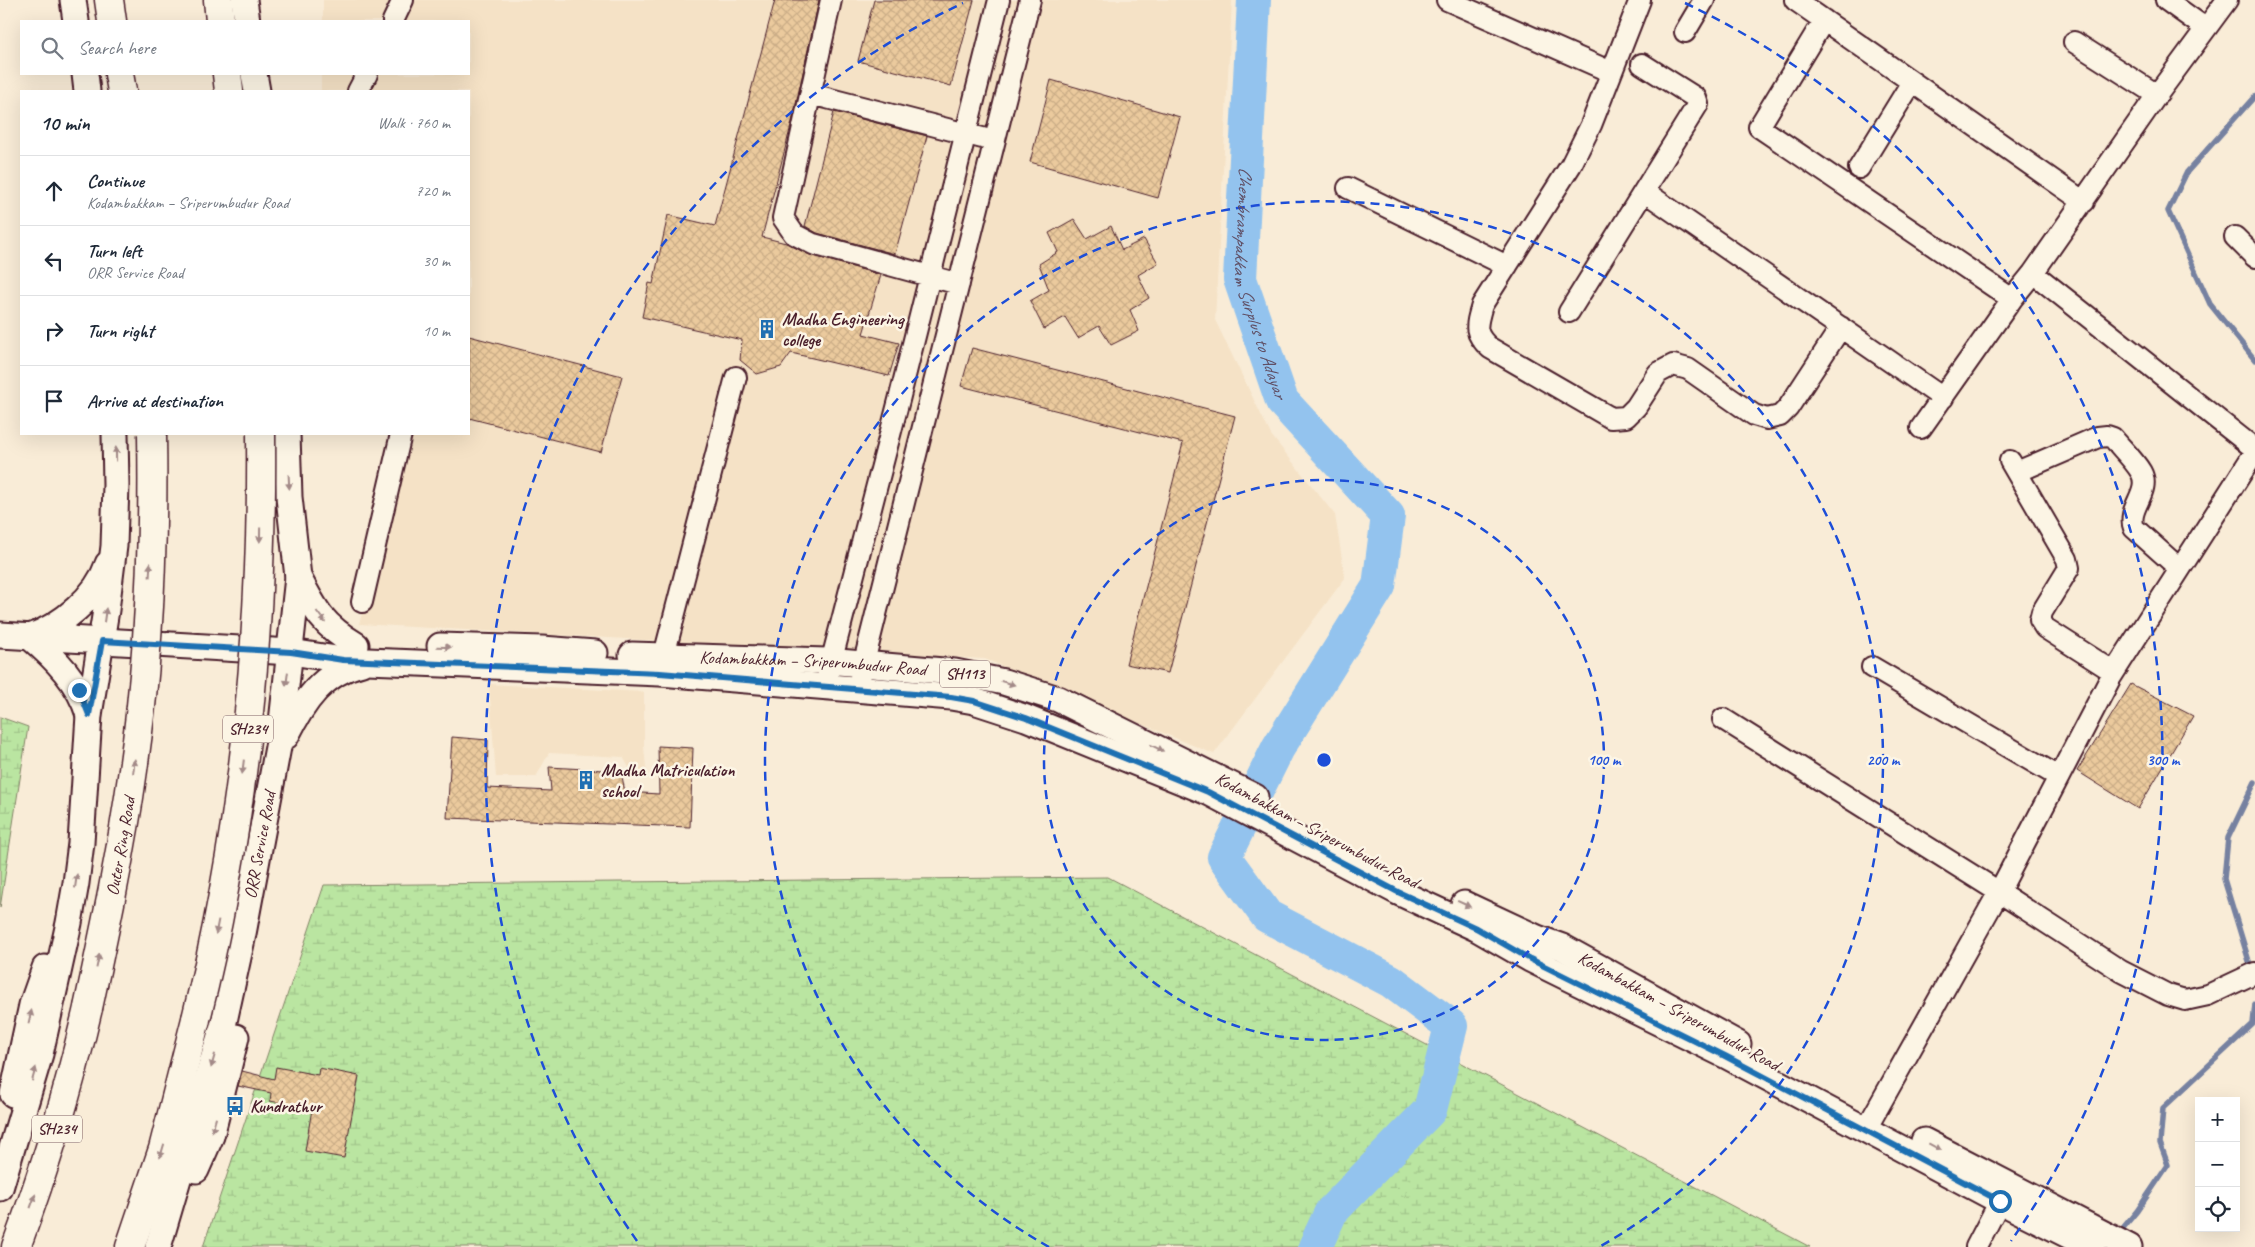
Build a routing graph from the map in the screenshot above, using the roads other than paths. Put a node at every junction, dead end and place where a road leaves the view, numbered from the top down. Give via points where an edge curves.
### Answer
1 (73, 0) edge
2 (108, 0) edge
3 (218, 0) edge
4 (244, 0) edge
5 (403, 0) edge
6 (831, 0) edge
7 (999, 0) edge
8 (1030, 0) edge
9 (1446, 0) edge
10 (1640, 0) edge
11 (1704, 0) edge
12 (1795, 0) edge
13 (2166, 0) edge
14 (2227, 0) edge
15 (76, 20) edge
16 (112, 20) edge
17 (220, 20) edge
18 (247, 20) edge
19 (393, 20) edge
20 (1824, 20) junction
21 (2205, 28) junction
22 (1685, 32) dead end
23 (2074, 42) dead end
24 (1642, 64) dead end
25 (1611, 72) junction
26 (84, 75) edge
27 (119, 75) edge
28 (227, 75) edge
29 (254, 75) edge
30 (366, 75) edge
31 (1912, 82) junction
32 (87, 90) edge
33 (122, 90) edge
34 (230, 90) edge
35 (257, 90) edge
36 (358, 90) edge
37 (811, 94) junction
38 (2158, 94) junction
39 (965, 134) junction
40 (994, 141) junction
41 (1859, 168) dead end
42 (1348, 188) dead end
43 (1645, 192) junction
44 (2084, 202) junction
45 (2236, 237) dead end
46 (2255, 257) edge
47 (1507, 266) junction
48 (2034, 274) junction
49 (930, 276) junction
50 (959, 284) junction
51 (2012, 299) junction
52 (1569, 312) dead end
53 (1841, 328) junction
54 (736, 377) dead end
55 (1943, 398) junction
56 (1921, 428) dead end
57 (115, 435) edge
58 (152, 435) edge
59 (261, 435) edge
60 (287, 435) edge
61 (401, 435) edge
62 (2255, 450) edge
63 (114, 546) junction
64 (2180, 569) junction
65 (298, 577) junction
66 (362, 602) dead end
67 (0, 635) edge
68 (30, 637) junction
69 (102, 641) junction
70 (291, 652) junction
71 (363, 653) junction
72 (831, 662) junction
73 (662, 664) junction
74 (863, 665) junction
75 (1872, 667) dead end
76 (2114, 672) junction
77 (825, 686) junction
78 (857, 690) junction
79 (89, 715) junction
80 (1723, 719) dead end
81 (277, 754) junction
82 (2059, 777) junction
83 (1251, 805) junction
84 (1999, 892) junction
85 (2249, 975) edge
86 (1870, 1122) junction
87 (3, 1178) edge
88 (2000, 1201) junction
89 (2087, 1238) edge
90 (160, 1241) edge
91 (16, 1247) edge
92 (130, 1247) edge
93 (1976, 1247) edge
94 (2129, 1247) edge

1 - 15 main road
2 - 16 highway
3 - 17 highway
4 - 18 main road
5 - 19 street
6 - 37 street
7 - 39 street
8 - 40 street
9 - 25 street
10 - 25 street
11 - 22 street
12 - 20 street
13 - 21 street
14 - 21 street
20 - 31 street
20 - 51 street via 1760,127
21 - 38 street
23 - 38 street
24 - 43 street via 1696,98 1698,104
25 - 47 street via 1592,125 1571,166
26 - 32 main road
27 - 33 highway
28 - 34 highway
29 - 35 main road
30 - 36 street
31 - 41 street
31 - 44 street
37 - 39 street
37 - 49 street via 783,218 794,234 813,244
38 - 44 street
39 - 40 street
39 - 49 street
40 - 50 street
42 - 47 street
43 - 52 street
43 - 53 street
44 - 48 street
45 - 46 street
47 - 53 street via 1482,305 1476,324 1479,338 1490,348 1611,418 1626,417 1658,373 1673,365 1688,369 1754,415 1767,419 1780,416
48 - 51 street
48 - 62 street
49 - 50 street
49 - 72 street
50 - 74 street
51 - 55 street
53 - 55 street
54 - 73 street
55 - 56 street
63 -> 57 main road
91 -> 58 highway, Outer Ring Road / SH234, bridge via 54,1141 71,1081 113,885 133,770 148,604
59 -> 92 highway, SH234, bridge via 259,572 240,798 224,893 196,1019 162,1149
60 -> 65 main road, ORR Service Road
61 - 66 street
62 - 64 street
63 - 68 main road via 93,590 75,609 45,631
69 -> 63 main road
64 - 76 street
64 - 76 street via 2134,528 2131,522 2133,509 2143,491 2141,472 2113,438 2098,437 2013,467 2067,559 2069,568 2040,620 2045,628
65 - 70 main road, ORR Service Road
65 -> 71 main road via 328,626
67 - 68 main road, Kodambakkam – Sriperumbudur Road / SH113
68 - 69 main road, Kodambakkam – Sriperumbudur Road / SH113
68 - 79 main road via 64,670 79,690
69 - 70 main road, Kodambakkam – Sriperumbudur Road / SH113
69 - 79 main road
70 - 71 main road, Kodambakkam – Sriperumbudur Road / SH113 via 315,657
70 -> 81 main road, ORR Service Road
71 - 73 main road, Kodambakkam – Sriperumbudur Road / SH113
71 - 81 main road via 350,666 320,684 302,706
72 - 73 main road, Kodambakkam – Sriperumbudur Road / SH113
72 - 74 main road, Kodambakkam – Sriperumbudur Road / SH113
72 - 77 street
73 - 77 main road, Kodambakkam – Sriperumbudur Road / SH113
74 - 78 street
74 -> 83 main road, Kodambakkam – Sriperumbudur Road / SH113 via 955,672 1004,682 1058,699
75 - 82 street
76 - 82 street
77 - 78 main road, Kodambakkam – Sriperumbudur Road / SH113
78 - 83 main road, Kodambakkam – Sriperumbudur Road / SH113 via 951,697 992,706 1208,792
87 -> 79 main road via 40,1054 71,911 81,843
80 - 84 street
81 -> 90 main road, ORR Service Road via 223,1026
82 - 84 street
83 - 86 main road, Kodambakkam – Sriperumbudur Road / SH113 via 1562,947
84 - 85 street via 2122,971 2168,995 2185,1000 2208,995
84 - 86 street
86 - 88 main road, Kodambakkam – Sriperumbudur Road / SH113
86 -> 89 main road, Kodambakkam – Sriperumbudur Road / SH113
88 - 89 main road, Kodambakkam – Sriperumbudur Road / SH113
88 - 93 street
89 - 94 main road, Kodambakkam – Sriperumbudur Road / SH113

